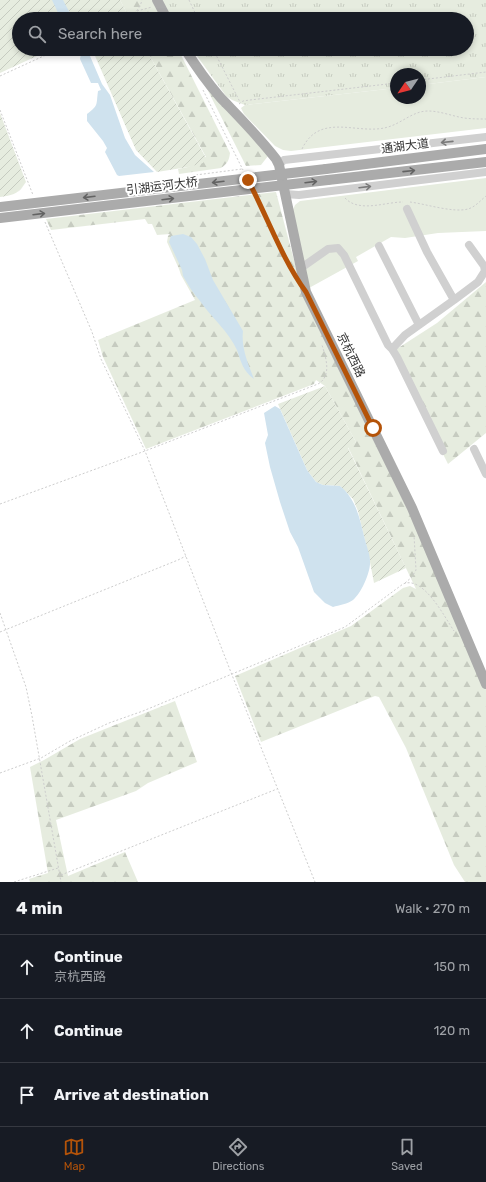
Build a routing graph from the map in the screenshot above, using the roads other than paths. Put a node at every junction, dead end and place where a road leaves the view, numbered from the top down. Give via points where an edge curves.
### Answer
1 (190, 56) edge
2 (486, 137) edge
3 (486, 149) edge
4 (486, 162) edge
5 (279, 165) junction
6 (326, 169) joint
7 (486, 172) edge
8 (328, 180) joint
9 (285, 194) junction
10 (0, 207) edge
11 (407, 209) dead end
12 (0, 218) edge
13 (469, 245) dead end
14 (379, 246) dead end
15 (298, 272) junction
16 (454, 300) junction
17 (419, 325) junction
18 (392, 349) junction
19 (474, 450) dead end
20 (443, 451) dead end
21 (486, 474) edge
22 (483, 670) edge
23 (486, 684) edge

1 - 5 main road, 京杭西路 via 207,81 236,106
2 -> 5 street via 284,160
3 - 6 main road, 通湖大道
8 -> 4 main road, 通湖大道
5 - 9 main road, 京杭西路
6 -> 10 main road, 引湖运河大桥, bridge
9 -> 7 street via 299,195
12 -> 8 main road, 引湖运河大桥, bridge
9 - 15 main road, 京杭西路
11 - 16 street
13 - 16 street via 485,271 478,282
14 - 17 street
15 - 18 street via 328,250 341,250
15 - 22 main road, 京杭西路 via 412,508
16 - 17 street
17 - 18 street
18 - 20 street
19 - 21 street
22 - 23 main road, 京杭西路

